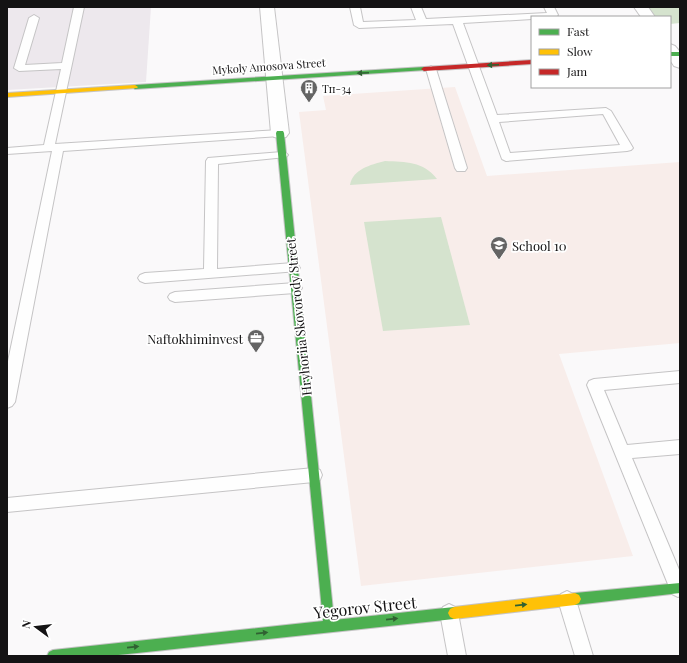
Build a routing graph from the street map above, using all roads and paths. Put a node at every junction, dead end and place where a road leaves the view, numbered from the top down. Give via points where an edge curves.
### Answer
1 (79, 7) edge
2 (267, 7) edge
3 (355, 7) edge
4 (416, 7) edge
5 (511, 7) edge
6 (549, 7) edge
7 (641, 7) edge
8 (531, 16) edge
9 (534, 16) edge
10 (647, 16) edge
11 (516, 17) junction
12 (34, 18) dead end
13 (456, 21) junction
14 (422, 22) junction
15 (531, 62) edge
16 (66, 66) junction
17 (473, 66) junction
18 (431, 69) junction
19 (274, 78) junction
20 (61, 91) junction
21 (7, 95) edge
22 (493, 118) junction
23 (280, 133) junction
24 (54, 148) junction
25 (7, 151) edge
26 (282, 156) junction
27 (461, 168) dead end
28 (293, 268) junction
29 (210, 274) junction
30 (145, 278) dead end
31 (295, 288) junction
32 (174, 298) dead end
33 (680, 377) edge
34 (7, 402) edge
35 (680, 448) edge
36 (622, 452) junction
37 (314, 475) junction
38 (7, 505) edge
39 (679, 588) edge
40 (567, 600) junction
41 (449, 613) junction
42 (329, 626) junction
43 (191, 649) edge
44 (53, 656) edge
45 (457, 656) edge
46 (584, 656) edge

1 - 16 lane
2 - 19 street, Hryhoriia Skovorody Street
3 - 14 lane via 359,25
4 - 14 lane
5 - 11 lane
6 - 9 lane via 553,15
7 - 10 street
8 - 11 lane
11 - 13 lane
12 - 16 lane via 19,68
13 - 14 lane
13 - 17 lane
15 -> 17 street, Mykoly Amosova Street
16 - 20 lane
17 - 18 street, Mykoly Amosova Street
17 - 22 lane
18 -> 19 street, Mykoly Amosova Street
18 - 27 lane
19 - 20 street, Mykoly Amosova Street
19 - 23 street, Hryhoriia Skovorody Street
20 - 21 street, Mykoly Amosova Street
20 - 24 lane
22 - 22 lane via 606,111 627,148 506,157
23 - 24 lane
23 - 26 street, Hryhoriia Skovorody Street
24 - 25 lane
24 - 34 lane
26 - 28 street, Hryhoriia Skovorody Street
26 - 29 lane via 212,161
28 - 29 lane
28 - 31 street, Hryhoriia Skovorody Street
29 - 30 lane
31 - 32 lane
31 - 37 street, Hryhoriia Skovorody Street
33 - 36 lane via 594,385
35 - 36 lane
36 - 39 lane
37 - 38 lane
37 - 42 street, Hryhoriia Skovorody Street
39 - 40 street, Yegorov Street
41 -> 40 street, Yegorov Street
40 - 46 lane
42 -> 41 street, Yegorov Street
41 - 45 lane
43 -> 42 street, Yegorov Street
44 -> 43 street, Yegorov Street

